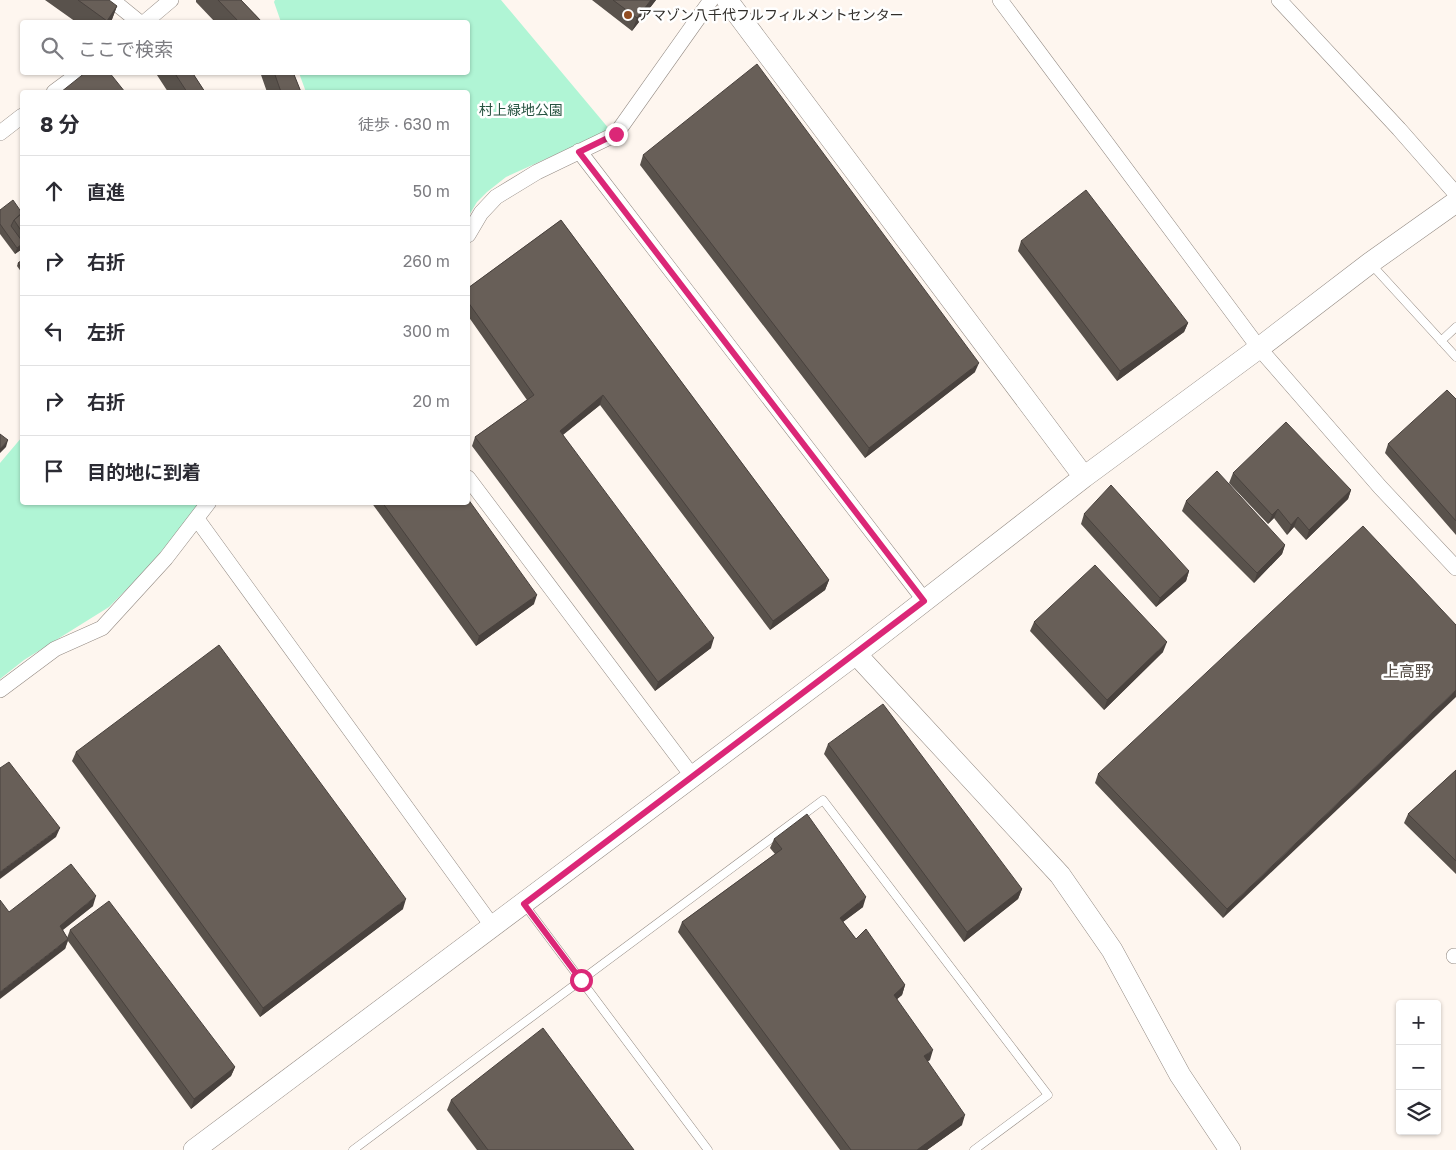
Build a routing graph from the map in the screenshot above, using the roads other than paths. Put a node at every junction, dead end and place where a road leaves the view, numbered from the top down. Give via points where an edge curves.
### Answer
1 (112, 0) edge
2 (171, 0) edge
3 (711, 0) edge
4 (727, 0) edge
5 (1000, 0) edge
6 (1279, 0) edge
7 (137, 20) edge
8 (152, 20) edge
9 (77, 75) edge
10 (57, 90) edge
11 (20, 117) edge
12 (0, 132) edge
13 (579, 152) junction
14 (1456, 194) edge
15 (1456, 202) edge
16 (470, 231) edge
17 (1370, 263) junction
18 (1456, 327) edge
19 (1441, 341) junction
20 (1259, 348) junction
21 (1456, 357) edge
22 (1084, 477) junction
23 (470, 481) edge
24 (208, 505) edge
25 (197, 519) junction
26 (1456, 568) edge
27 (924, 601) junction
28 (856, 654) junction
29 (0, 690) edge
30 (693, 777) junction
31 (524, 904) junction
32 (493, 927) junction
33 (581, 980) junction
34 (363, 1143) junction
35 (194, 1150) edge
36 (353, 1150) edge
37 (369, 1150) edge
38 (708, 1150) edge
39 (974, 1150) edge
40 (1230, 1150) edge

1 - 7 street
2 - 8 street
3 - 13 street via 616,134
4 - 22 street
5 - 20 street
6 - 14 street
9 - 10 street
11 - 12 street
13 - 16 street via 496,197
13 - 27 street
15 - 17 street
17 - 19 lane
17 - 20 street
18 - 19 lane
19 - 21 lane
20 - 22 street
20 - 26 street via 1380,487
22 - 27 street
23 - 30 street
24 - 25 street
25 - 29 street via 102,628 54,649
25 - 32 street
27 - 28 street
28 - 30 street
28 - 40 street via 1060,875 1112,950 1180,1075
30 - 31 street
31 - 32 street
31 - 33 lane
32 - 35 street
33 - 34 lane
33 - 38 lane
33 - 39 lane via 823,800 1048,1095
34 - 36 lane
34 - 37 lane

